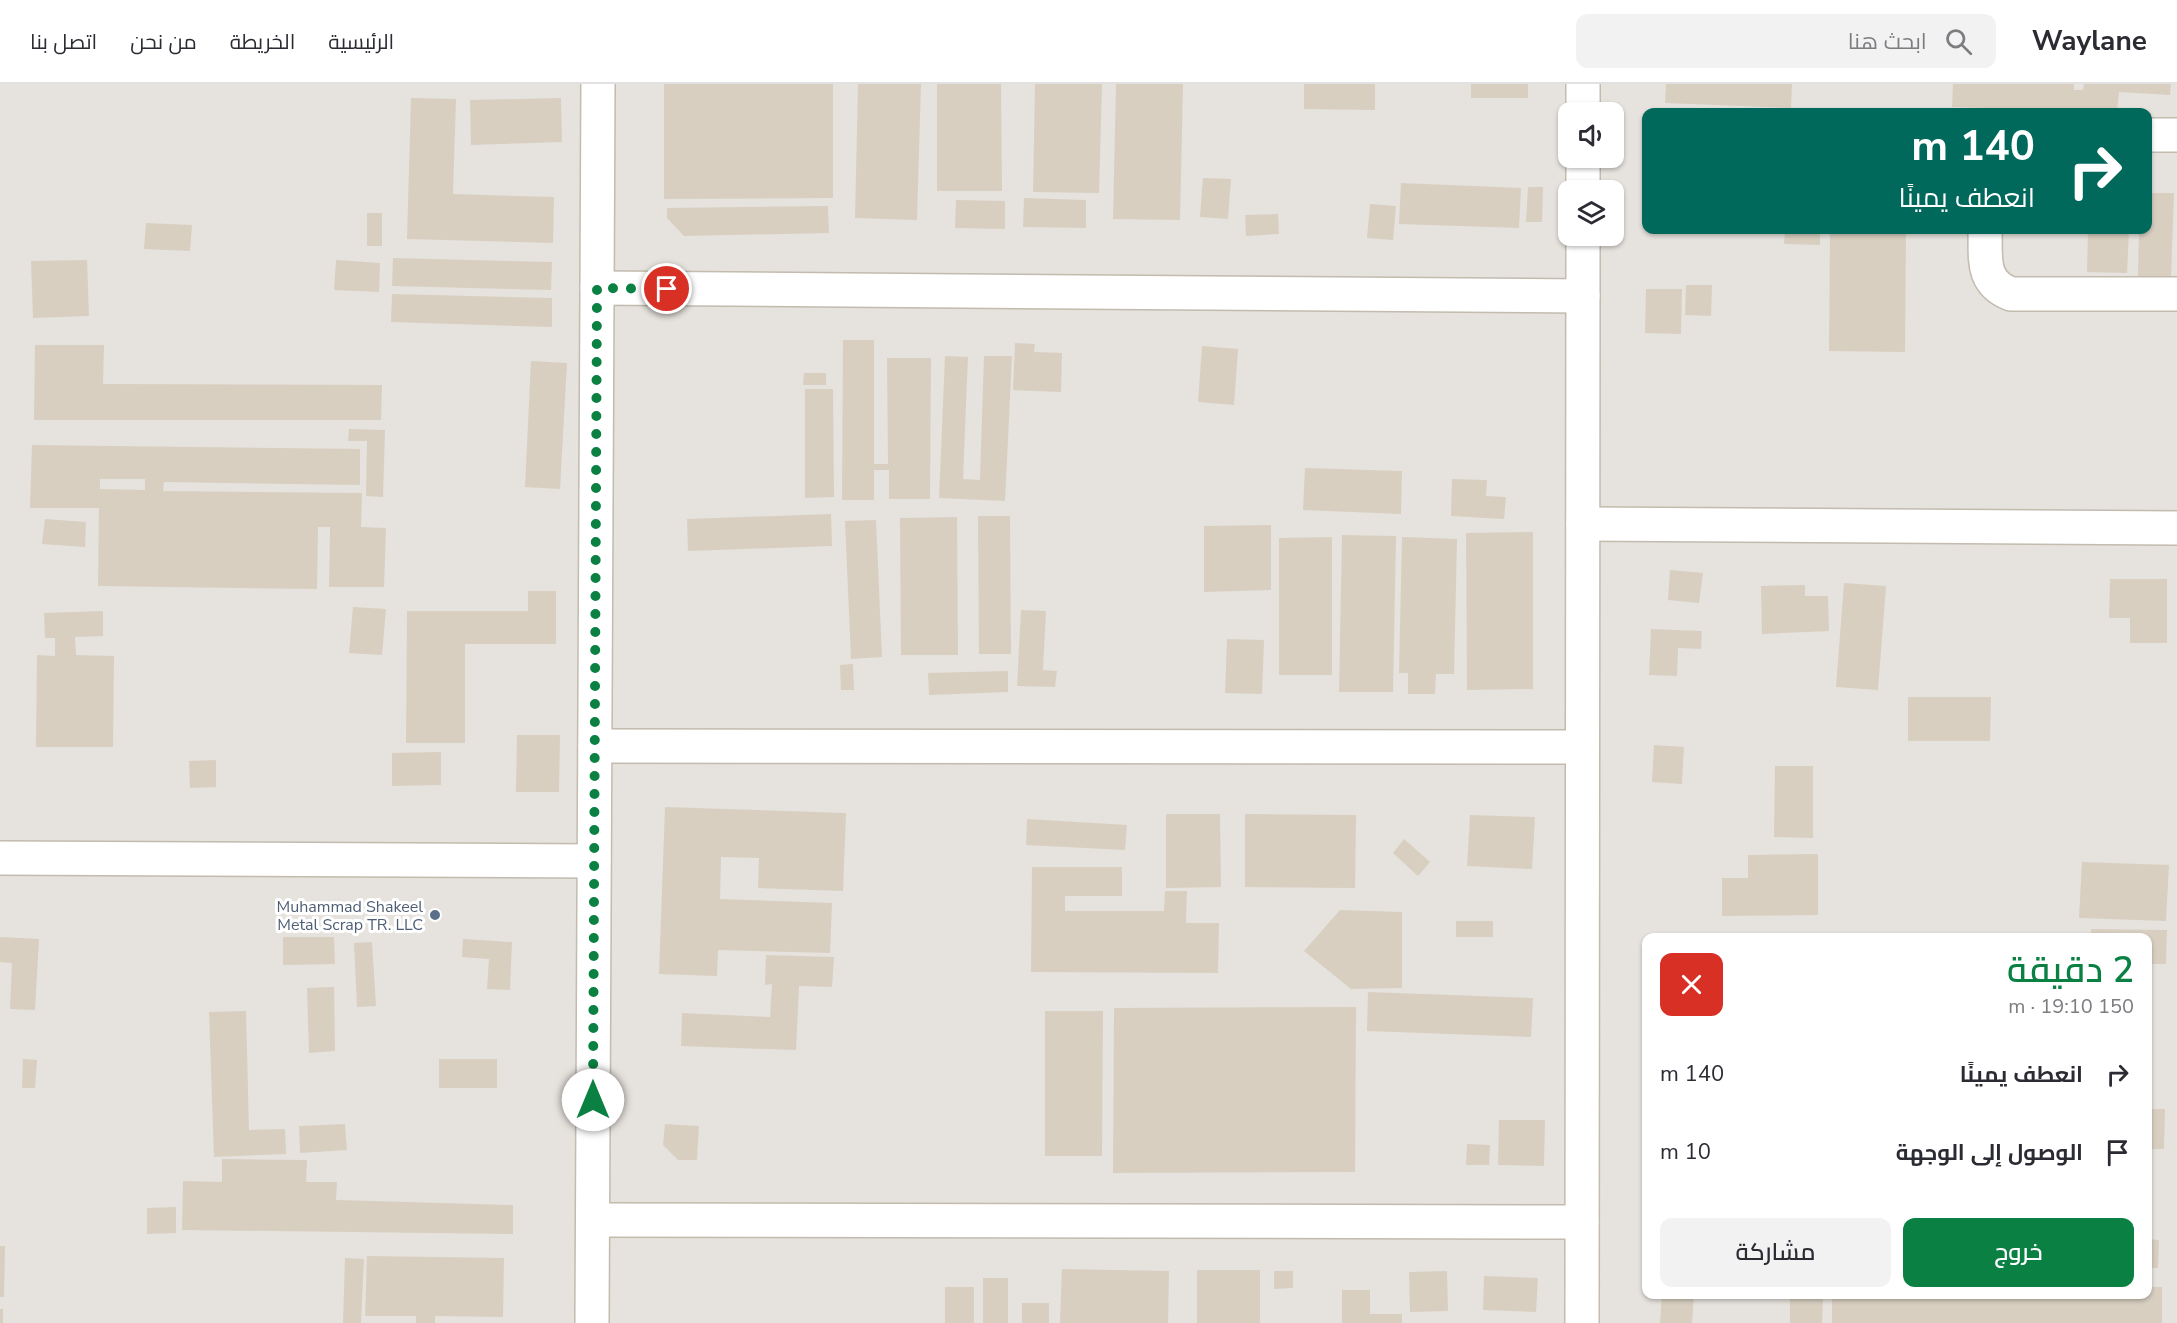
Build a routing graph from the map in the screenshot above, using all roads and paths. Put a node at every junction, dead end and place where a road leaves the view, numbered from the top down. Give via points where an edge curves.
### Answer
1 (598, 84) edge
2 (1583, 84) edge
3 (1583, 102) edge
4 (2152, 135) edge
5 (2177, 135) edge
6 (1985, 234) edge
7 (1583, 246) edge
8 (597, 288) junction
9 (2177, 294) edge
10 (1583, 296) junction
11 (1582, 524) junction
12 (2177, 528) edge
13 (595, 746) junction
14 (1582, 747) junction
15 (0, 858) edge
16 (594, 861) junction
17 (593, 1220) junction
18 (1582, 1222) junction
19 (592, 1323) edge
20 (1582, 1323) edge

1 - 8 lane
2 - 3 lane
4 - 5 lane
6 - 9 lane via 1987,272 2000,290 2011,294
7 - 10 lane
8 - 10 lane
8 - 13 lane
10 - 11 lane
11 - 12 lane
11 - 14 lane
13 - 14 lane
13 - 16 lane
14 - 18 lane
15 - 16 lane
16 - 17 lane
17 - 18 lane
17 - 19 lane
18 - 20 lane

